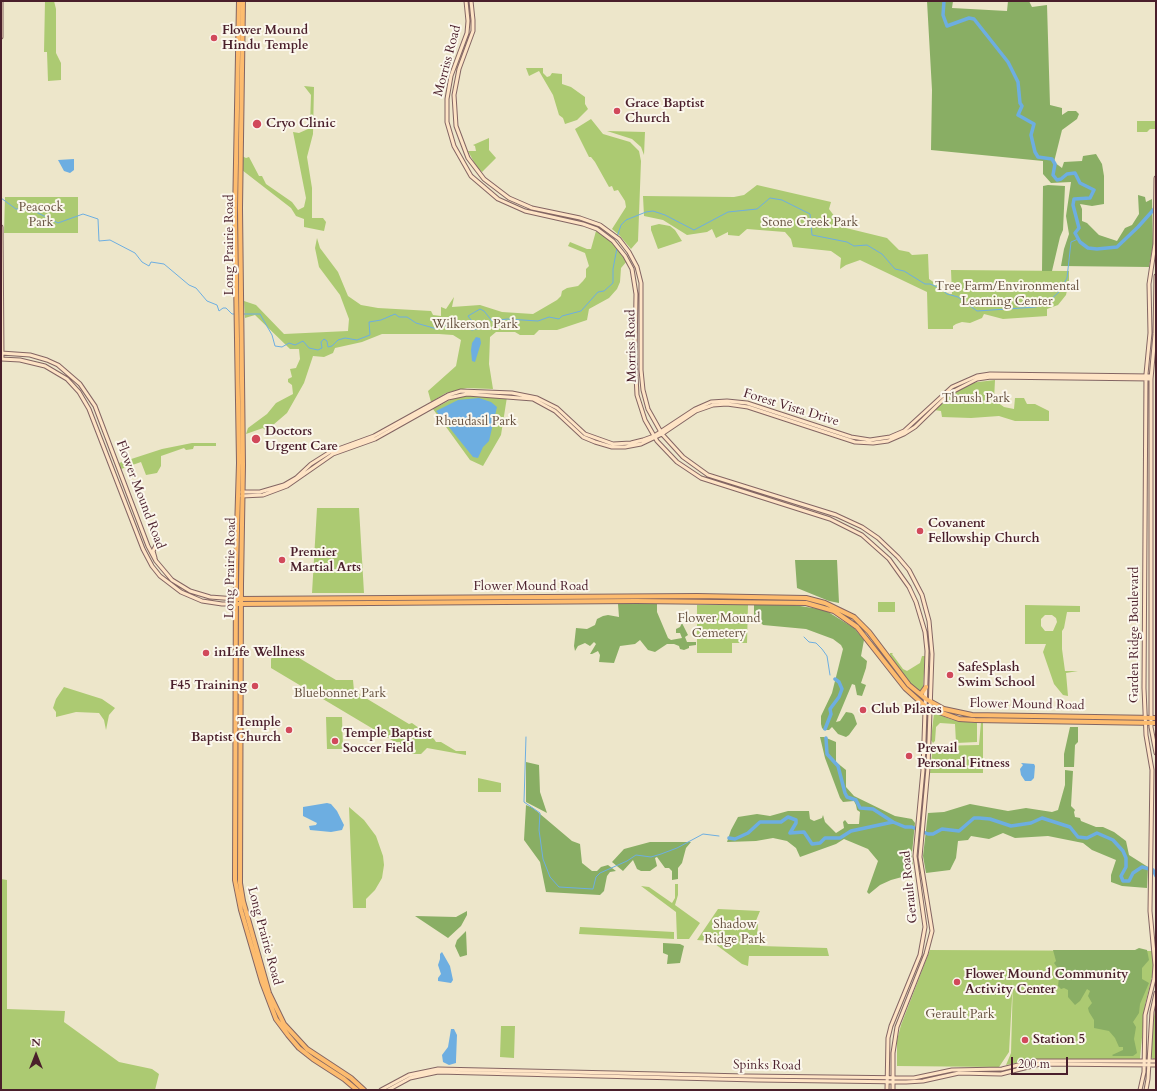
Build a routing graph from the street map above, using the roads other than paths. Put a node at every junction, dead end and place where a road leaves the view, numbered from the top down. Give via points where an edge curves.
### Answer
1 (1, 1) edge
2 (239, 1) edge
3 (243, 1) edge
4 (466, 1) edge
5 (471, 1) edge
6 (241, 30) junction
7 (1, 37) edge
8 (1156, 178) edge
9 (1155, 183) edge
10 (1, 227) edge
11 (1156, 276) edge
12 (1, 353) edge
13 (1, 359) edge
14 (1146, 377) junction
15 (1151, 377) junction
16 (661, 433) junction
17 (655, 437) junction
18 (240, 494) junction
19 (237, 520) junction
20 (236, 536) junction
21 (1145, 536) junction
22 (1151, 537) junction
23 (241, 538) junction
24 (158, 542) dead end
25 (241, 560) junction
26 (156, 561) junction
27 (172, 580) junction
28 (170, 584) junction
29 (697, 598) junction
30 (238, 601) junction
31 (301, 601) junction
32 (248, 603) junction
33 (838, 613) junction
34 (849, 615) junction
35 (240, 620) junction
36 (238, 656) junction
37 (884, 656) junction
38 (926, 687) junction
39 (1144, 688) junction
40 (1151, 689) junction
41 (921, 694) junction
42 (926, 699) junction
43 (931, 702) junction
44 (925, 706) junction
45 (931, 708) junction
46 (987, 716) junction
47 (1145, 718) junction
48 (1154, 718) edge
49 (979, 720) junction
50 (1145, 723) junction
51 (1151, 723) junction
52 (1156, 723) edge
53 (924, 744) junction
54 (1156, 752) edge
55 (929, 755) junction
56 (918, 809) junction
57 (925, 809) junction
58 (1156, 965) edge
59 (1156, 993) edge
60 (890, 1031) junction
61 (896, 1033) junction
62 (1144, 1061) junction
63 (1156, 1061) edge
64 (1108, 1063) junction
65 (1149, 1063) junction
66 (1144, 1065) junction
67 (1156, 1065) edge
68 (410, 1077) junction
69 (887, 1080) junction
70 (893, 1080) junction
71 (357, 1090) edge
72 (364, 1090) edge
73 (381, 1090) edge
74 (388, 1090) edge
75 (887, 1090) edge
76 (893, 1090) edge
77 (1140, 1090) edge
78 (1146, 1090) edge

1 - 7 main road
2 - 6 main road, Long Prairie Road
3 - 6 main road, Long Prairie Road
4 - 17 main road, Morriss Road via 467,33 451,76 447,106 454,146 462,163 481,185 505,203 601,231 622,251 632,269 636,288 637,394 645,420
5 - 16 main road, Morriss Road via 473,31 459,69 454,94 456,126 468,158 491,186 508,198 532,208 588,220 600,225 622,243 633,259 640,280 643,390 648,409
6 - 18 main road, Long Prairie Road via 238,311
8 - 9 main road, Garden Ridge Boulevard
9 - 14 main road, Garden Ridge Boulevard via 1155,244 1149,284 1150,334
10 - 12 main road
11 - 15 main road, Garden Ridge Boulevard
12 - 13 main road
12 - 26 main road, Flower Mound Road via 30,354 48,360 73,376 86,390 95,406
13 - 28 main road, Flower Mound Road via 45,366 66,379 79,392 89,409 143,549 152,566
14 - 15 main road, Forest Vista Drive
14 - 16 main road, Forest Vista Drive via 987,374 967,379 949,391 911,430 880,442 855,442 748,407 727,404 713,405 696,411
14 - 21 main road, Garden Ridge Boulevard
15 - 22 main road, Garden Ridge Boulevard
16 - 17 main road, Forest Vista Drive
16 - 43 main road, Morriss Road via 684,457 706,474 846,519 875,536 890,549 914,579 928,614 932,638
17 - 18 main road, Forest Vista Drive via 613,444 581,432 557,408 537,398 479,390 461,391 448,395 396,426 330,452 311,464 292,482 263,495
17 - 38 main road, Morriss Road via 678,462 701,478 834,521 862,535 880,549 909,587 922,622 927,651
18 - 19 main road, Long Prairie Road
18 - 23 main road, Long Prairie Road
19 - 20 main road, Long Prairie Road
19 - 23 main road
20 - 25 main road via 239,539
20 - 30 main road, Long Prairie Road
21 - 22 main road
21 - 39 main road, Garden Ridge Boulevard
22 - 40 main road, Garden Ridge Boulevard
23 - 25 main road, Long Prairie Road
24 - 26 main road via 153,552
25 - 30 main road, Long Prairie Road
26 - 27 main road, Flower Mound Road
27 - 28 main road
27 - 30 main road, Flower Mound Road via 203,596
28 - 30 main road, Flower Mound Road via 202,601 222,604
29 - 31 main road, Flower Mound Road
29 - 33 main road, Flower Mound Road via 806,603
29 - 34 main road, Flower Mound Road via 802,598 825,603
30 - 31 main road, Flower Mound Road
30 - 32 main road, Flower Mound Road
30 - 35 main road, Long Prairie Road
30 - 36 main road, Long Prairie Road
31 - 32 main road, Flower Mound Road
32 - 35 main road via 244,606
33 - 34 main road
33 - 37 main road, Flower Mound Road via 860,629
34 - 37 main road, Flower Mound Road via 869,632
35 - 36 main road, Long Prairie Road
36 - 71 main road, Long Prairie Road via 234,871 240,910 267,998 280,1025 293,1042 306,1053
36 - 72 main road, Long Prairie Road via 240,883 264,976 275,1008 294,1037
37 - 41 main road, Flower Mound Road via 909,685
37 - 44 main road, Flower Mound Road via 905,688
38 - 41 main road
38 - 42 main road, Morriss Road
39 - 40 main road
39 - 47 main road, Garden Ridge Boulevard
40 - 48 main road, Garden Ridge Boulevard
41 - 42 main road, Flower Mound Road
42 - 43 main road, Flower Mound Road
42 - 44 main road, Gerault Road
43 - 45 main road, Morriss Road
43 - 46 main road, Flower Mound Road via 956,712
44 - 45 main road, Flower Mound Road
44 - 53 main road, Gerault Road
45 - 49 main road, Flower Mound Road via 959,718
45 - 55 main road, Gerault Road
46 - 47 main road, Flower Mound Road
46 - 49 main road
47 - 48 main road, Flower Mound Road
47 - 50 main road, Garden Ridge Boulevard
48 - 51 main road, Garden Ridge Boulevard
49 - 50 main road, Flower Mound Road
50 - 51 main road, Flower Mound Road
50 - 58 main road, Garden Ridge Boulevard via 1152,770 1150,910
51 - 52 main road, Flower Mound Road
51 - 54 main road, Garden Ridge Boulevard
53 - 55 main road
53 - 56 main road, Gerault Road
55 - 57 main road, Gerault Road
56 - 57 main road
56 - 60 main road, Gerault Road via 915,856 924,914 924,939
57 - 61 main road, Gerault Road via 920,857 931,920 931,939
58 - 62 main road, Garden Ridge Boulevard via 1145,1015
59 - 65 main road via 1152,1012
60 - 61 main road
60 - 69 main road, Gerault Road via 887,1046
61 - 70 main road, Gerault Road
62 - 64 main road, Spinks Road
62 - 65 main road, Spinks Road
62 - 66 main road, Garden Ridge Boulevard
63 - 65 main road, Spinks Road
64 - 66 main road, Spinks Road
64 - 70 main road, Spinks Road via 1028,1064 1004,1071 959,1072
65 - 66 main road, Spinks Road
65 - 67 main road, Spinks Road
65 - 78 main road
66 - 77 main road, Garden Ridge Boulevard
68 - 69 main road, Spinks Road via 438,1069
68 - 73 main road, Spinks Road
68 - 74 main road, Spinks Road
69 - 70 main road, Spinks Road
69 - 75 main road, Gerault Road
70 - 76 main road, Gerault Road

